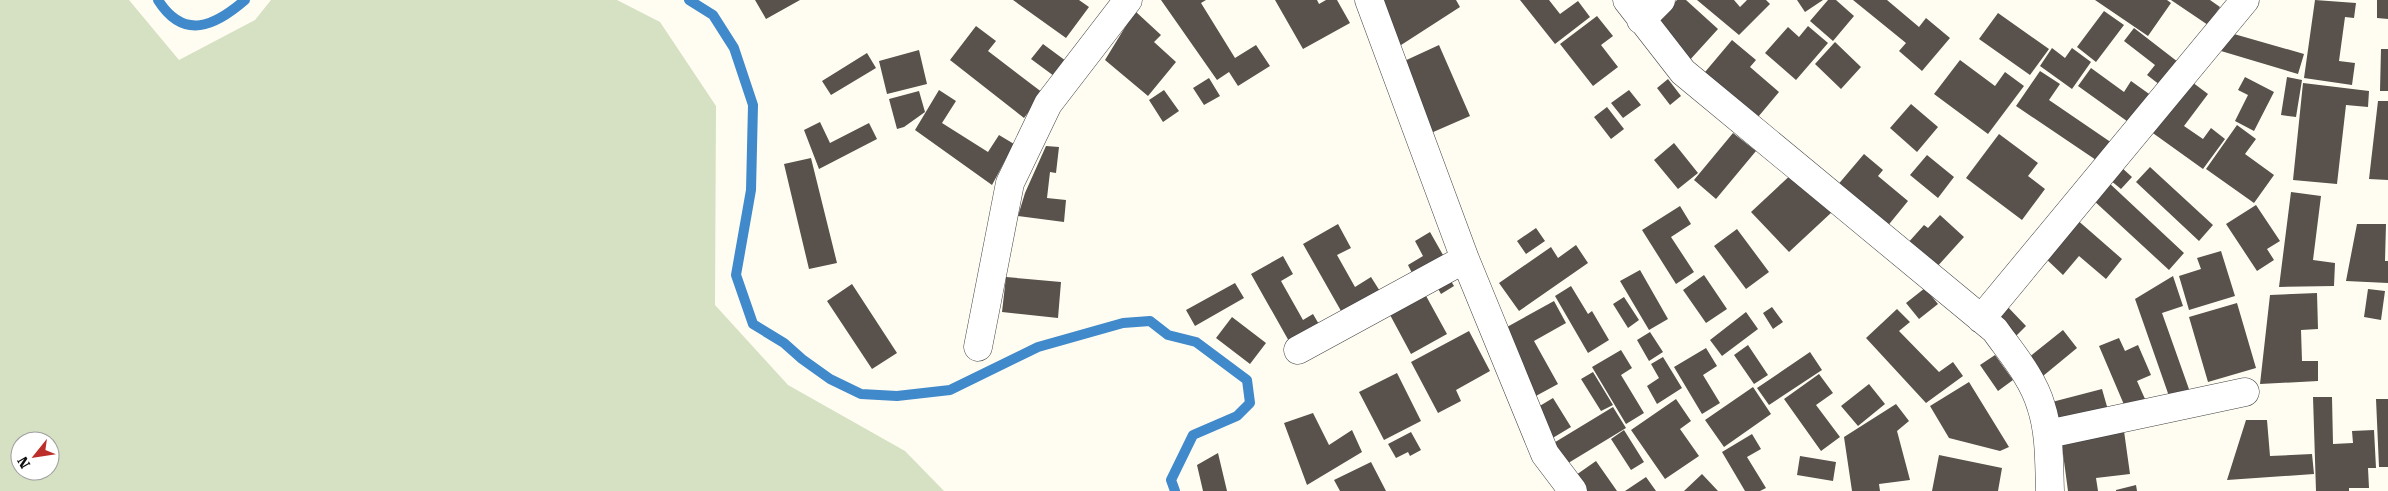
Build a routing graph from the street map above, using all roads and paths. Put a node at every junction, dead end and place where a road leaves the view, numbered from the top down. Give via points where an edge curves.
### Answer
1 (1128, 0) edge
2 (1369, 0) edge
3 (1661, 0) edge
4 (2245, 0) edge
5 (1634, 10) edge
6 (1465, 259) junction
7 (1981, 318) junction
8 (978, 347) dead end
9 (1298, 350) dead end
10 (2245, 392) dead end
11 (2048, 434) junction
12 (1573, 491) edge
13 (2050, 491) edge

1 - 8 street via 1048,104 1010,183
2 - 6 street
3 - 5 street
4 - 7 street
5 - 7 street via 1682,72
6 - 9 street
6 - 12 street via 1545,454
7 - 11 street via 1995,330 2027,375 2041,405
10 - 11 street
11 - 13 street

